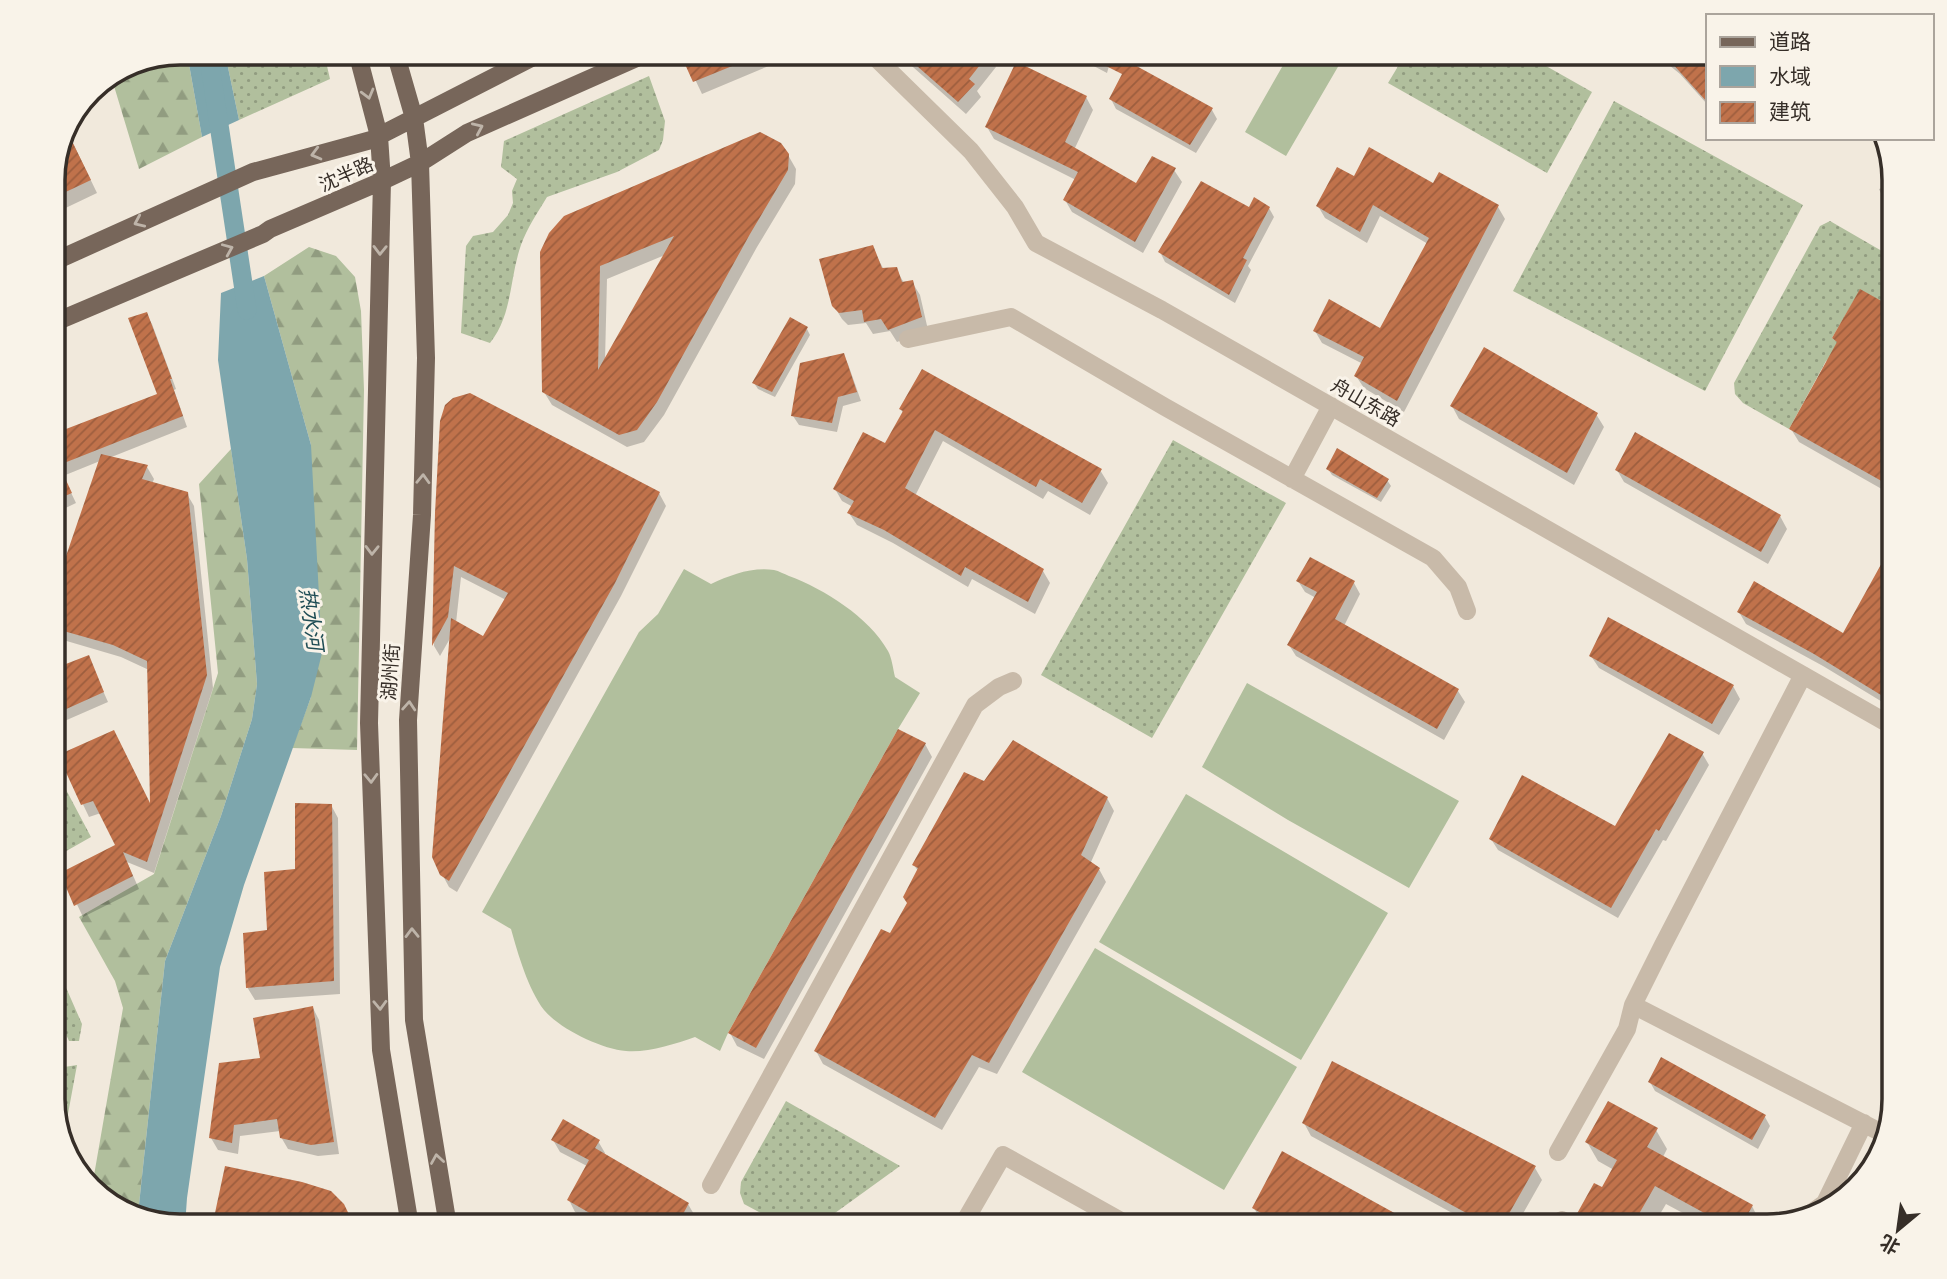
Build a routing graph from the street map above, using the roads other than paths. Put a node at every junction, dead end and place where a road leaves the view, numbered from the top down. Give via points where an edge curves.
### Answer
1 (360, 65) edge
2 (399, 65) edge
3 (518, 65) edge
4 (621, 65) edge
5 (883, 65) edge
6 (414, 118) junction
7 (379, 136) junction
8 (420, 163) junction
9 (382, 181) junction
10 (65, 256) edge
11 (65, 318) edge
12 (908, 339) dead end
13 (1331, 406) junction
14 (1292, 480) junction
15 (1466, 611) dead end
16 (1803, 675) junction
17 (1013, 681) dead end
18 (1882, 720) edge
19 (1633, 1005) junction
20 (1864, 1123) junction
21 (1877, 1130) edge
22 (1558, 1152) dead end
23 (711, 1185) dead end
24 (1828, 1197) edge
25 (408, 1214) edge
26 (446, 1214) edge
27 (969, 1214) edge
28 (1107, 1214) edge

1 -> 7 main road, 湖州街
2 - 6 main road, 湖州街
3 - 6 main road, 沈半路
8 -> 4 main road, 沈半路 via 467,133
5 - 13 street, 舟山东路 via 971,151 1015,207 1036,243
6 - 7 main road, 沈半路
6 - 8 main road, 湖州街
7 - 9 main road, 湖州街
7 -> 10 main road, 沈半路 via 253,172
8 - 9 main road, 沈半路
26 -> 8 main road, 湖州街 via 414,1020 408,720 422,515 426,358
11 -> 9 main road, 沈半路
9 -> 25 main road, 湖州街 via 369,723 381,1050
12 - 14 street via 1011,317
13 - 14 street
13 - 16 street, 舟山东路
14 - 15 street via 1433,558 1458,586
16 - 18 street, 舟山东路
16 - 19 street
17 - 23 street via 975,705
19 - 20 street
19 - 22 street via 1627,1029
20 - 21 street
20 - 24 street
27 - 28 street via 1003,1155

